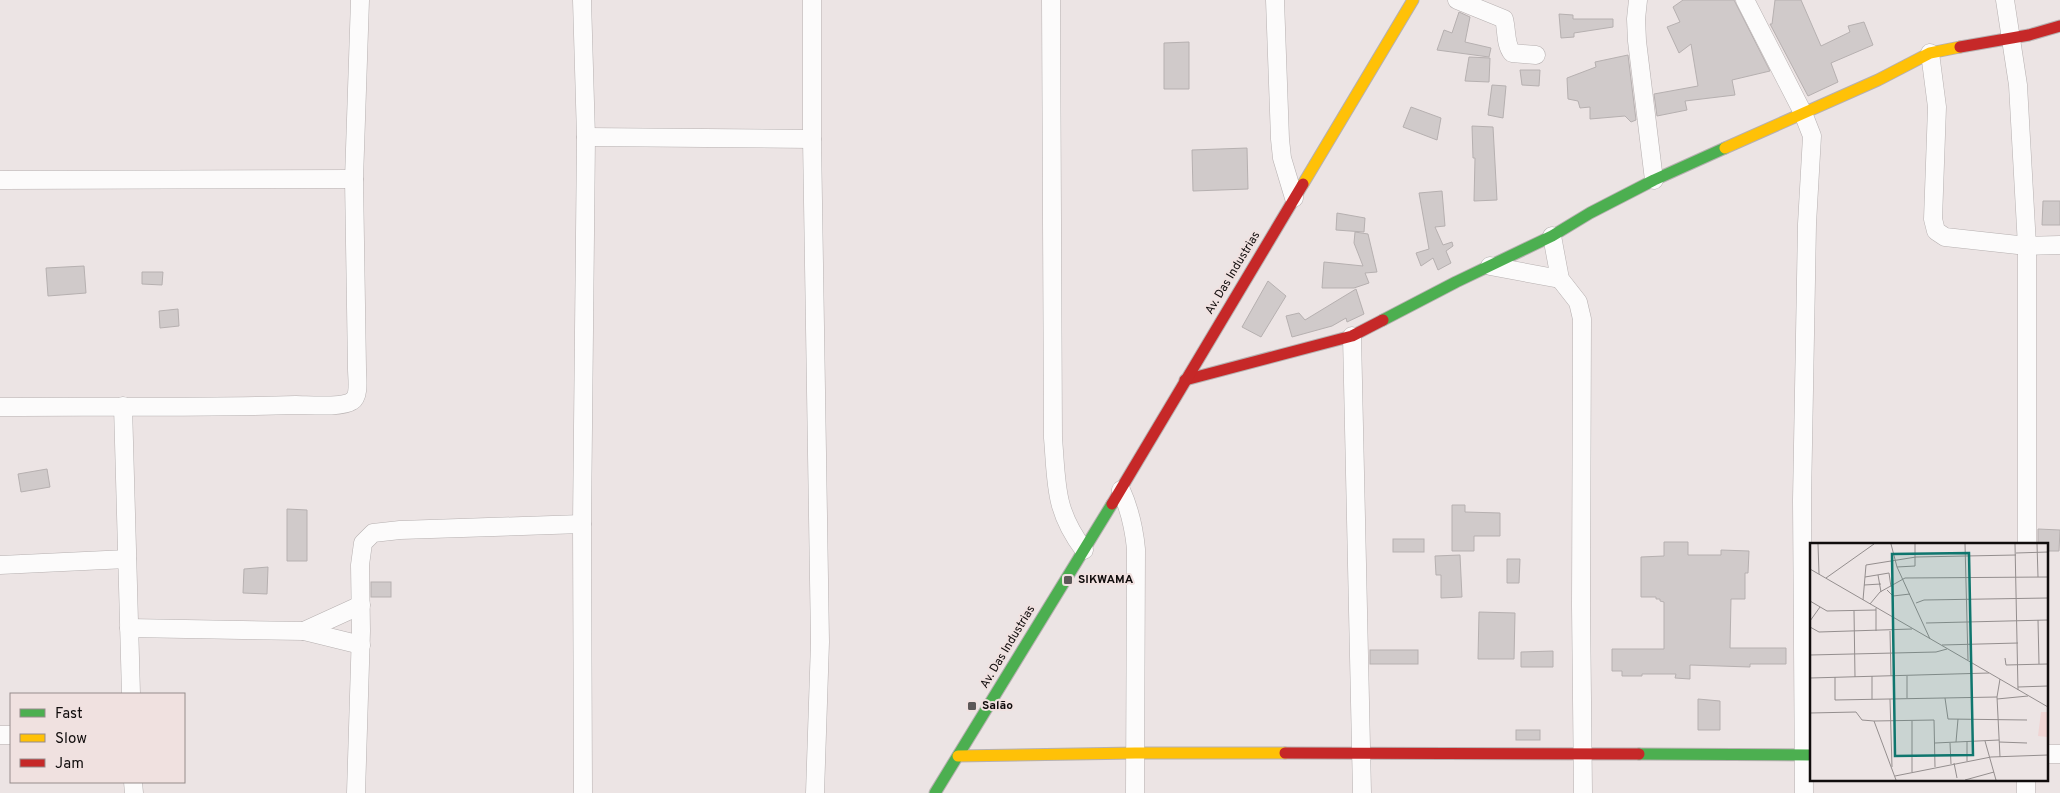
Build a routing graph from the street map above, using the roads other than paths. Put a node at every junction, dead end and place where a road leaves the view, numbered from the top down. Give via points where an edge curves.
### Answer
1 (360, 0) edge
2 (582, 0) edge
3 (812, 0) edge
4 (1051, 0) edge
5 (1275, 0) edge
6 (1413, 0) edge
7 (1458, 0) edge
8 (1638, 0) edge
9 (1745, 0) edge
10 (2005, 0) edge
11 (2060, 26) edge
12 (2010, 38) junction
13 (1930, 53) junction
14 (1536, 55) dead end
15 (1804, 113) junction
16 (586, 137) junction
17 (812, 139) junction
18 (354, 179) junction
19 (0, 180) edge
20 (1654, 180) junction
21 (1294, 198) junction
22 (1552, 236) junction
23 (2060, 245) edge
24 (2027, 246) junction
25 (1490, 266) junction
26 (1560, 279) junction
27 (1352, 336) junction
28 (1185, 380) junction
29 (123, 406) junction
30 (0, 407) edge
31 (1121, 490) junction
32 (582, 524) junction
33 (2026, 543) edge
34 (1081, 555) junction
35 (127, 559) junction
36 (0, 565) edge
37 (361, 605) junction
38 (129, 628) junction
39 (304, 631) junction
40 (361, 645) junction
41 (131, 693) edge
42 (1136, 753) junction
43 (1363, 755) junction
44 (1582, 755) junction
45 (1808, 755) edge
46 (958, 756) junction
47 (2026, 780) edge
48 (356, 793) edge
49 (583, 793) edge
50 (815, 793) edge
51 (935, 793) edge
52 (1135, 793) edge
53 (1362, 793) edge
54 (1582, 793) edge
55 (1804, 793) edge
56 (2026, 793) edge

1 - 18 street
2 - 16 street
3 - 17 street
4 - 34 street via 1053,438 1060,506
5 - 21 street via 1281,148
6 - 21 street, Av. Das Industrias
7 - 14 street via 1504,19 1512,53
8 - 20 street via 1637,41
9 - 15 street
10 - 12 street
11 - 12 street
12 - 13 street
12 - 24 street via 2018,85
13 - 15 street
13 - 24 street via 1937,107 1933,219 1936,232 1945,238
15 - 20 street
15 - 45 street via 1812,136 1807,224 1803,480
16 - 17 street
16 - 32 street
17 - 50 street via 820,642
18 - 19 street
18 - 29 street via 357,394 351,402
20 - 22 street
21 - 28 street, Av. Das Industrias
22 - 25 street
22 - 26 street
23 - 24 street
24 - 33 street
25 - 26 street
25 - 27 street
26 - 44 street via 1578,302 1582,318
27 - 28 street
27 - 43 street
28 - 31 street, Av. Das Industrias
29 - 30 street
29 - 35 street
31 - 34 street, Av. Das Industrias
31 - 42 street via 1134,527 1136,549
32 - 37 street via 373,533 363,543
32 - 49 street
34 - 46 street, Av. Das Industrias
35 - 36 street
35 - 38 street
37 - 39 street
37 - 40 street
38 - 39 street
38 - 41 street
39 - 40 street
40 - 48 street
42 - 43 street
42 - 46 street
42 - 52 street
43 - 44 street
43 - 53 street
44 - 45 street
44 - 54 street
45 - 55 street
46 - 51 street, Av. Das Industrias
47 - 56 street

